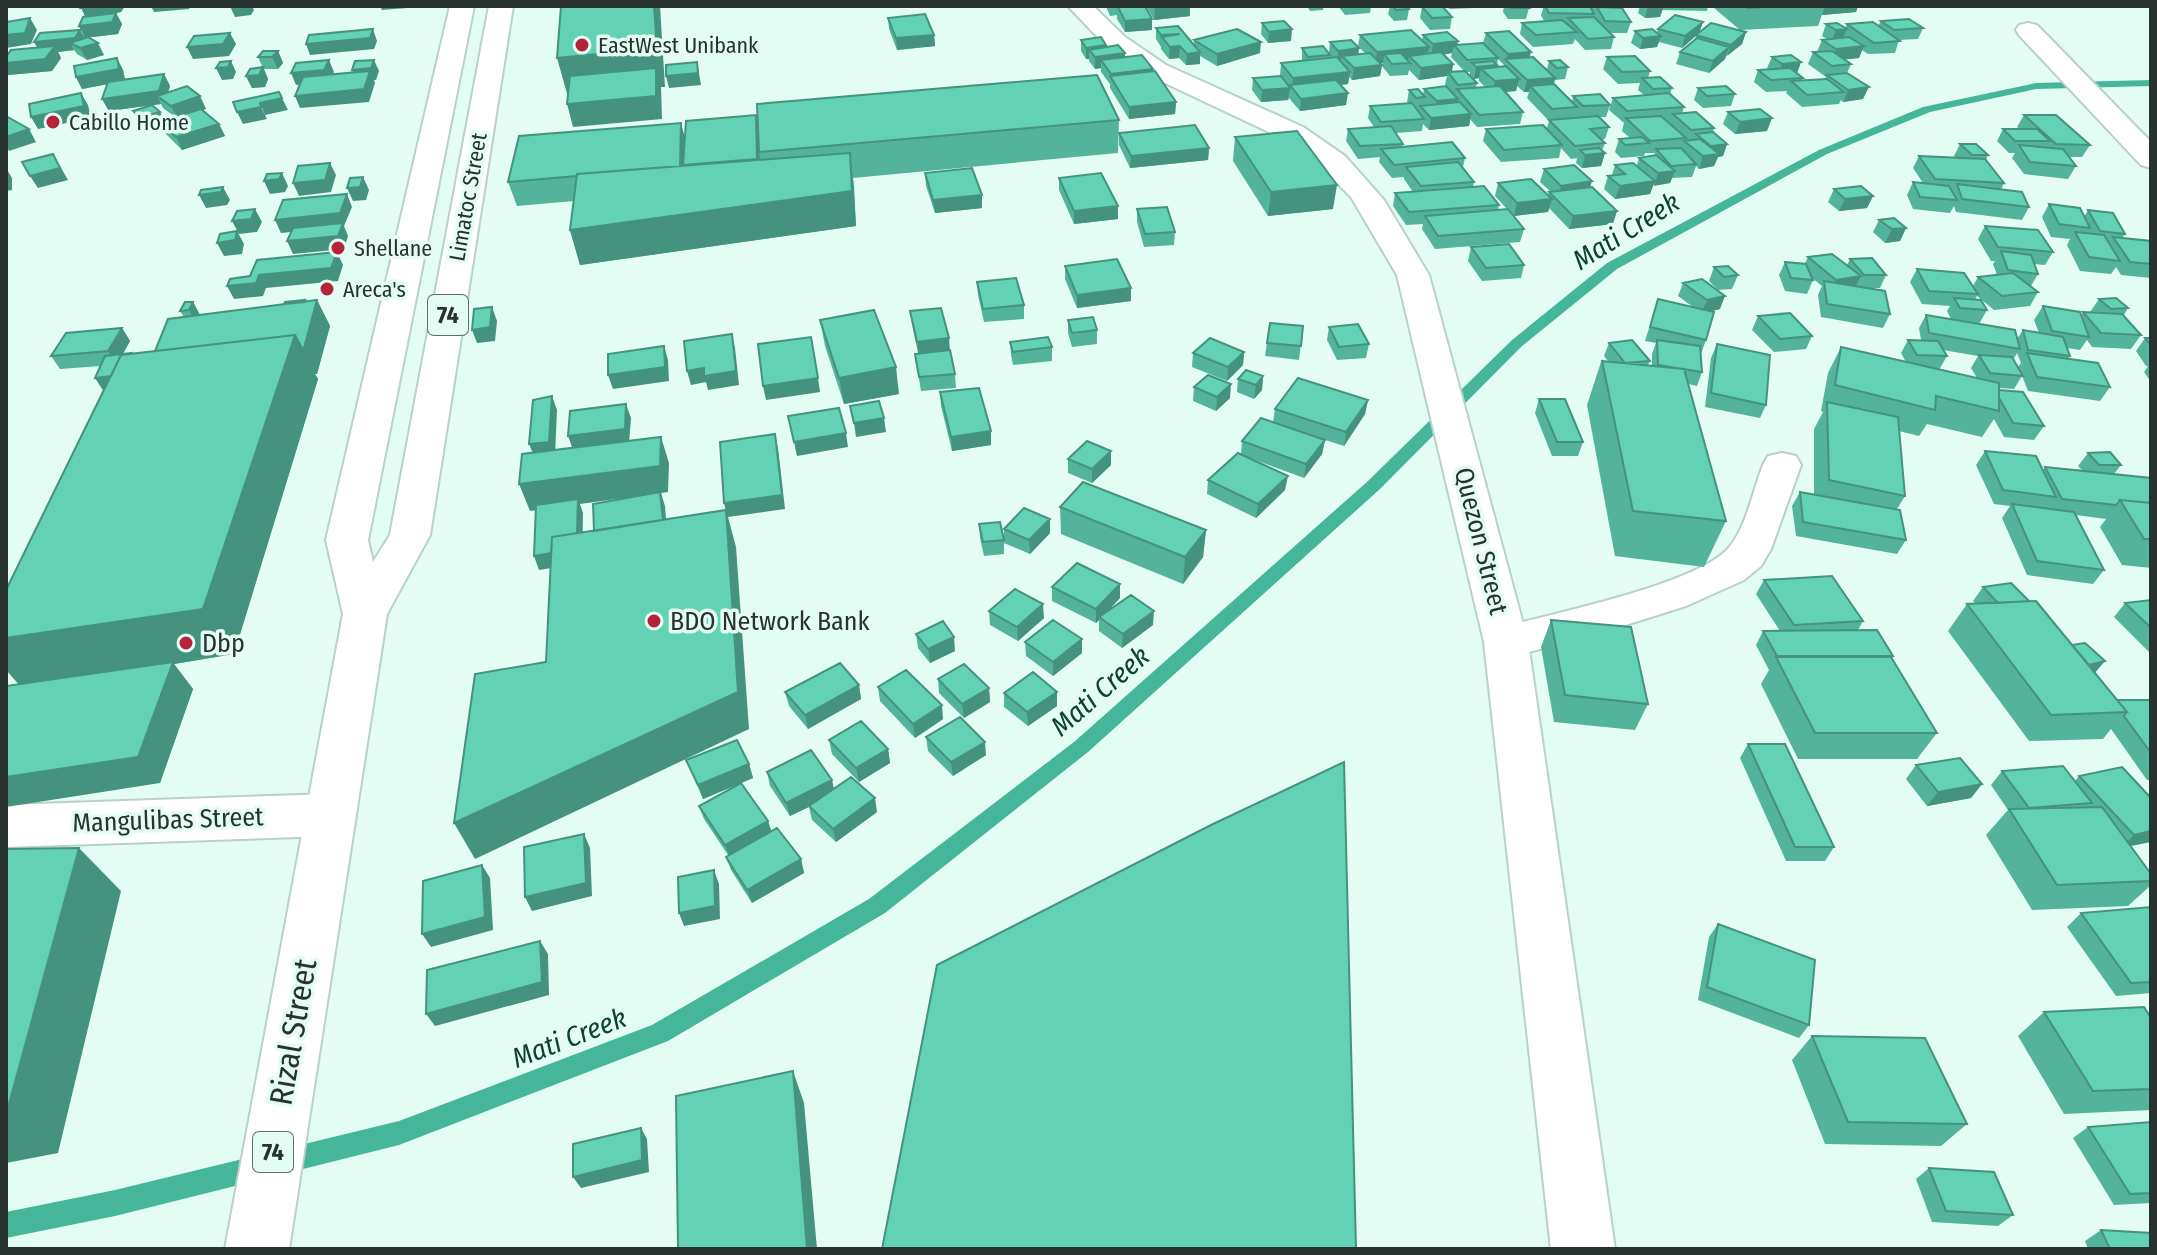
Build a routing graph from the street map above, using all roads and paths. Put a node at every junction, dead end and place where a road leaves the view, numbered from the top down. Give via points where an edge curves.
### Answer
1 (462, 6) edge
2 (501, 6) edge
3 (1080, 6) edge
4 (2028, 30) dead end
5 (2141, 149) edge
6 (475, 157) junction
7 (428, 162) junction
8 (1782, 465) dead end
9 (365, 614) junction
10 (1506, 642) junction
11 (330, 815) junction
12 (6, 826) edge
13 (257, 1249) edge
14 (1583, 1249) edge

1 - 7 main road, Limatoc Street / 74
2 - 6 main road, Limatoc Street / 74
3 - 10 main road, Quezon Street via 1130,55 1319,148 1351,176 1384,222 1413,275
4 - 5 main road
6 - 7 main road
6 - 9 main road, Limatoc Street / 74 via 410,535
7 - 9 main road, Limatoc Street / 74 via 347,540
8 - 10 main road via 1747,555 1728,572 1686,591
9 - 11 main road, Limatoc Street / 74
10 - 14 main road, Quezon Street
11 - 12 main road, Mangulibas Street
11 - 13 main road, Rizal Street / 74

